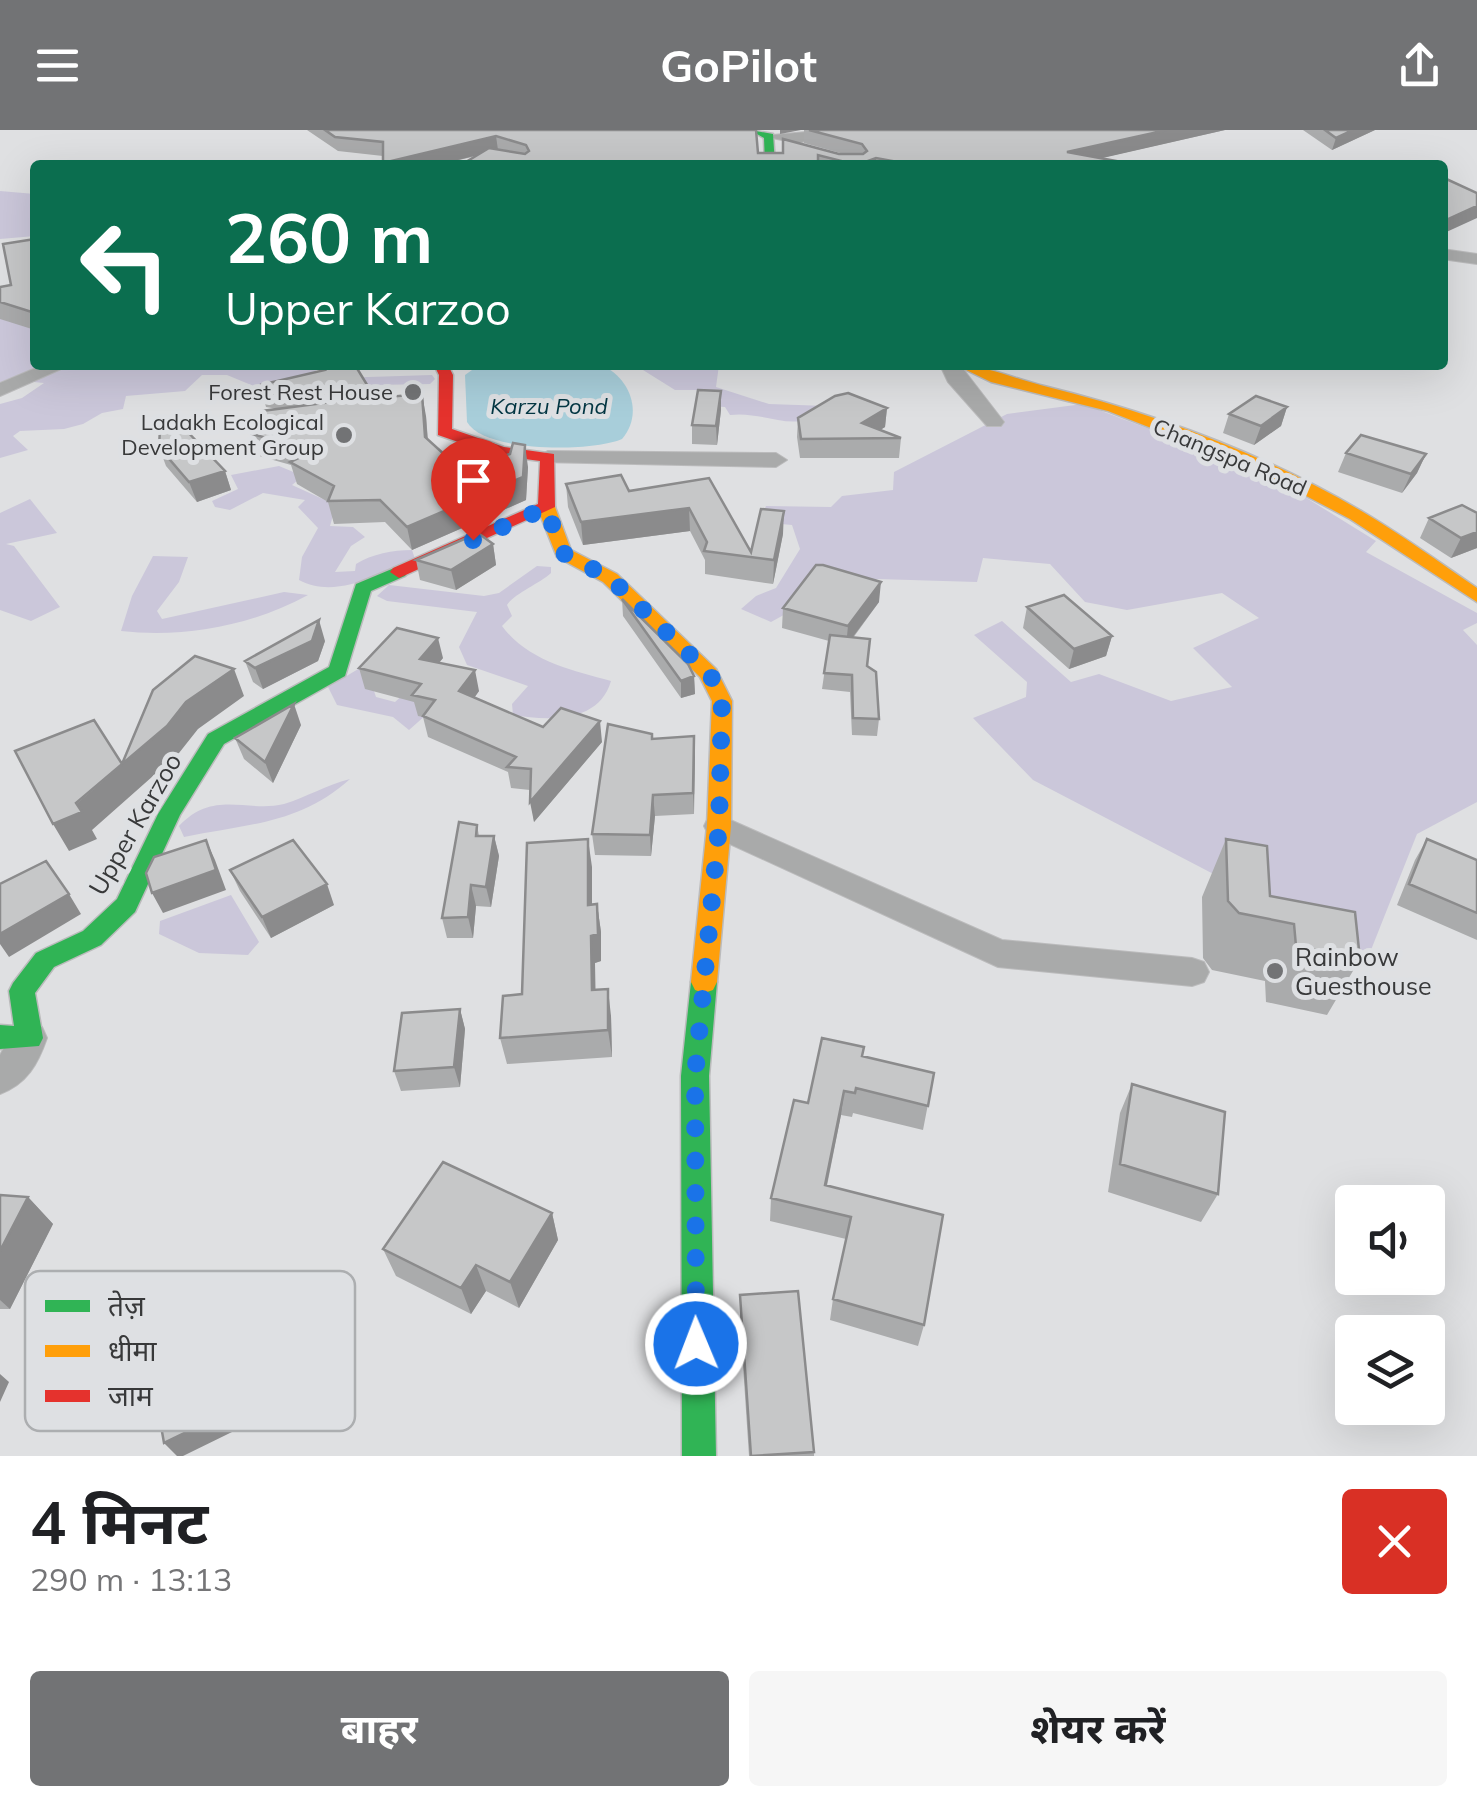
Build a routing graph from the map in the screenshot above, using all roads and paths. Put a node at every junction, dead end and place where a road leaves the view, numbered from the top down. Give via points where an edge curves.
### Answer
1 (852, 130) edge
2 (766, 143) edge
3 (822, 155) edge
4 (1448, 255) edge
5 (1477, 259) edge
6 (48, 370) edge
7 (444, 370) edge
8 (952, 370) edge
9 (974, 370) edge
10 (0, 390) edge
11 (994, 422) dead end
12 (548, 457) junction
13 (776, 460) dead end
14 (546, 508) junction
15 (1477, 596) edge
16 (719, 826) junction
17 (1192, 972) dead end
18 (14, 1038) edge
19 (0, 1078) edge
20 (699, 1456) edge

1 - 2 street
2 - 3 street
4 - 5 street
6 - 10 street
7 - 12 street via 444,432 502,452
8 - 11 street
9 - 15 street, Changspa Road via 1113,408 1261,466 1356,515
12 - 13 street
12 - 14 street
14 - 16 street via 563,553 610,578 710,674 722,701
14 - 18 street, Upper Karzoo via 364,588 338,671 216,739 168,814 126,905 92,938 45,960 22,991
16 - 17 street via 998,953
16 - 20 street via 695,1076
18 - 19 street via 22,1058

